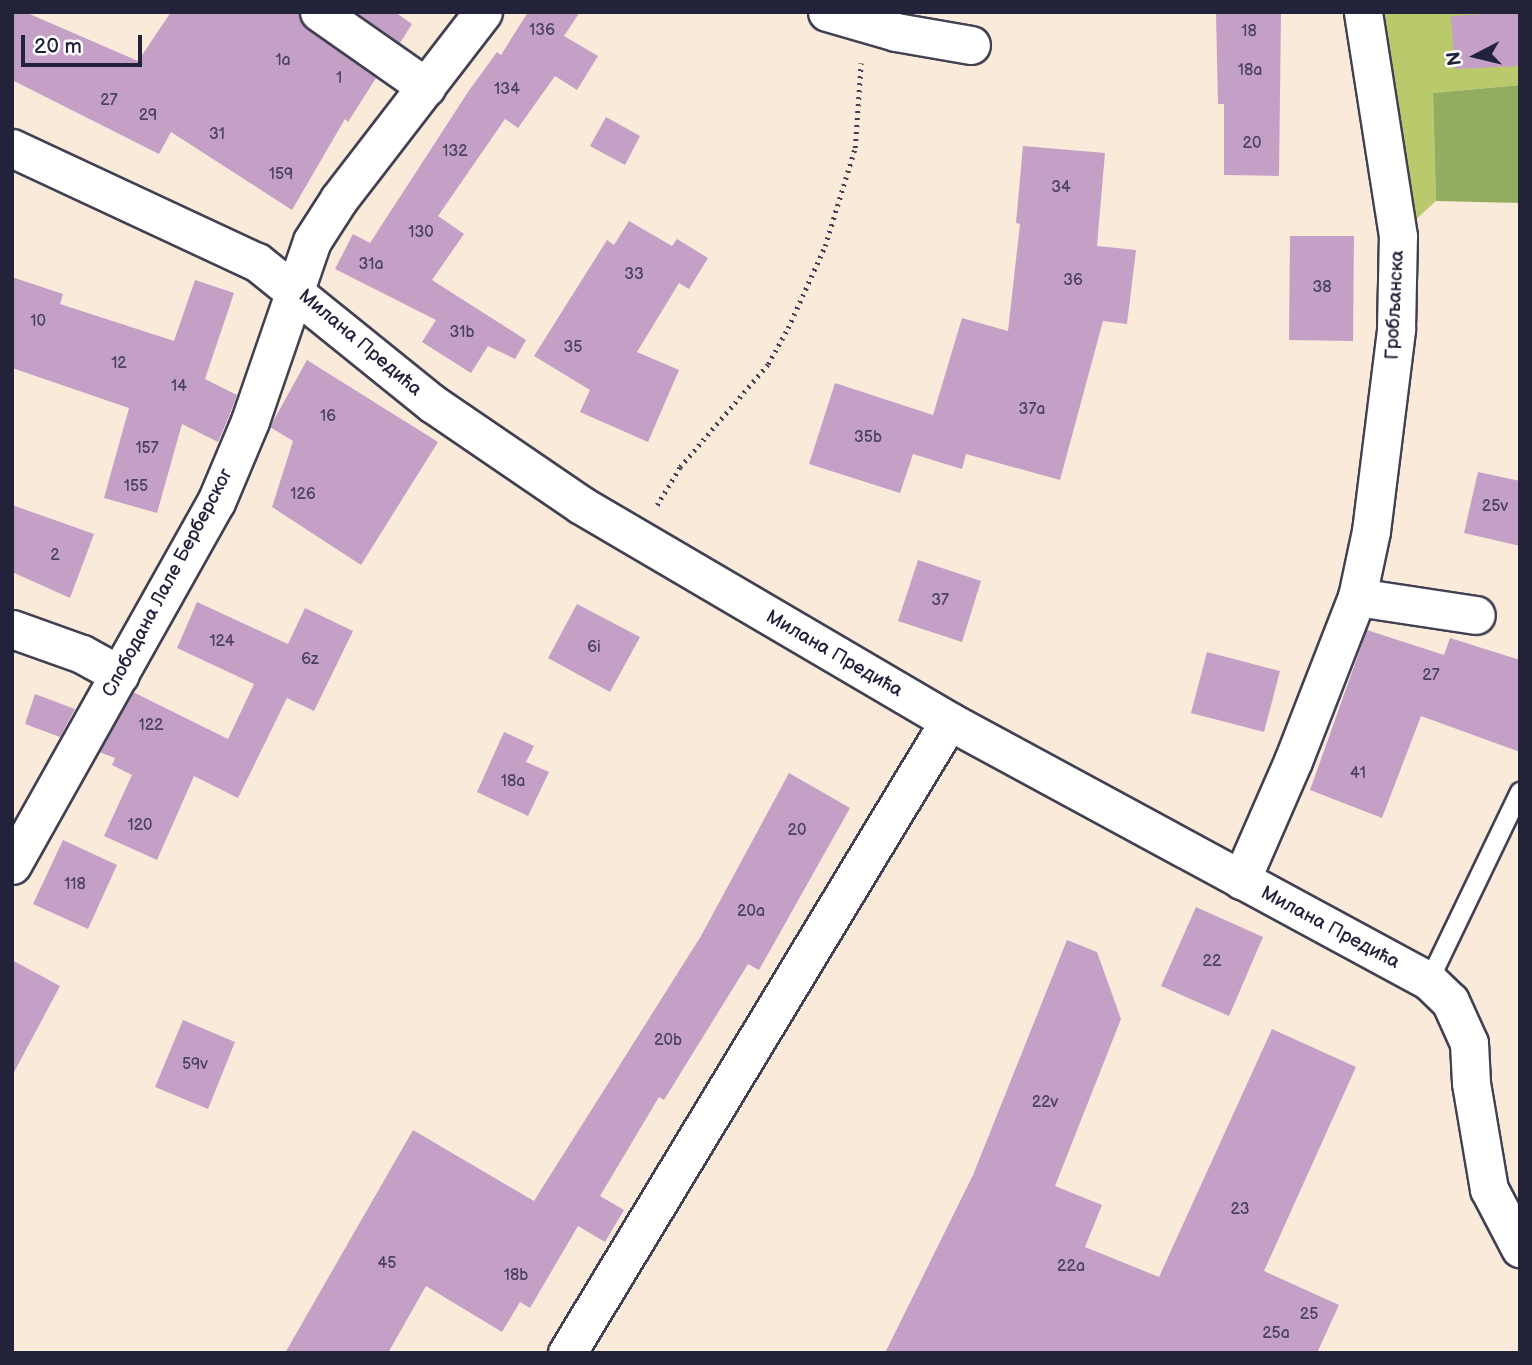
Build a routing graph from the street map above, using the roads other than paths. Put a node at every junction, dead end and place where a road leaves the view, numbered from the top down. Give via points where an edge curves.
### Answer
1 (319, 12) edge
2 (483, 12) edge
3 (1363, 12) edge
4 (841, 16) edge
5 (971, 45) dead end
6 (426, 87) junction
7 (12, 148) edge
8 (295, 289) junction
9 (1357, 597) junction
10 (1476, 615) dead end
11 (12, 629) edge
12 (120, 676) junction
13 (949, 721) junction
14 (1520, 792) edge
15 (12, 865) edge
16 (1241, 880) junction
17 (1429, 981) junction
18 (1520, 1248) edge
19 (567, 1353) edge

1 - 6 street
2 - 6 street, Слободана Лале Берберског
3 - 9 street, Гробљанска via 1398,236 1394,354 1371,531
4 - 5 street
6 - 8 street, Слободана Лале Берберског via 339,199 312,241
7 - 8 street, Милана Предића via 190,227 257,262
8 - 12 street, Слободана Лале Берберског via 250,421 216,502
8 - 13 street, Милана Предића via 433,404 637,539
9 - 10 street
9 - 16 street, Гробљанска
11 - 12 street via 82,654
12 - 15 street, Слободана Лале Берберског
13 - 16 street, Милана Предића
13 - 19 street
14 - 17 lane
16 - 17 street, Милана Предића
17 - 18 street, Милана Предића via 1450,1001 1469,1043 1489,1189

